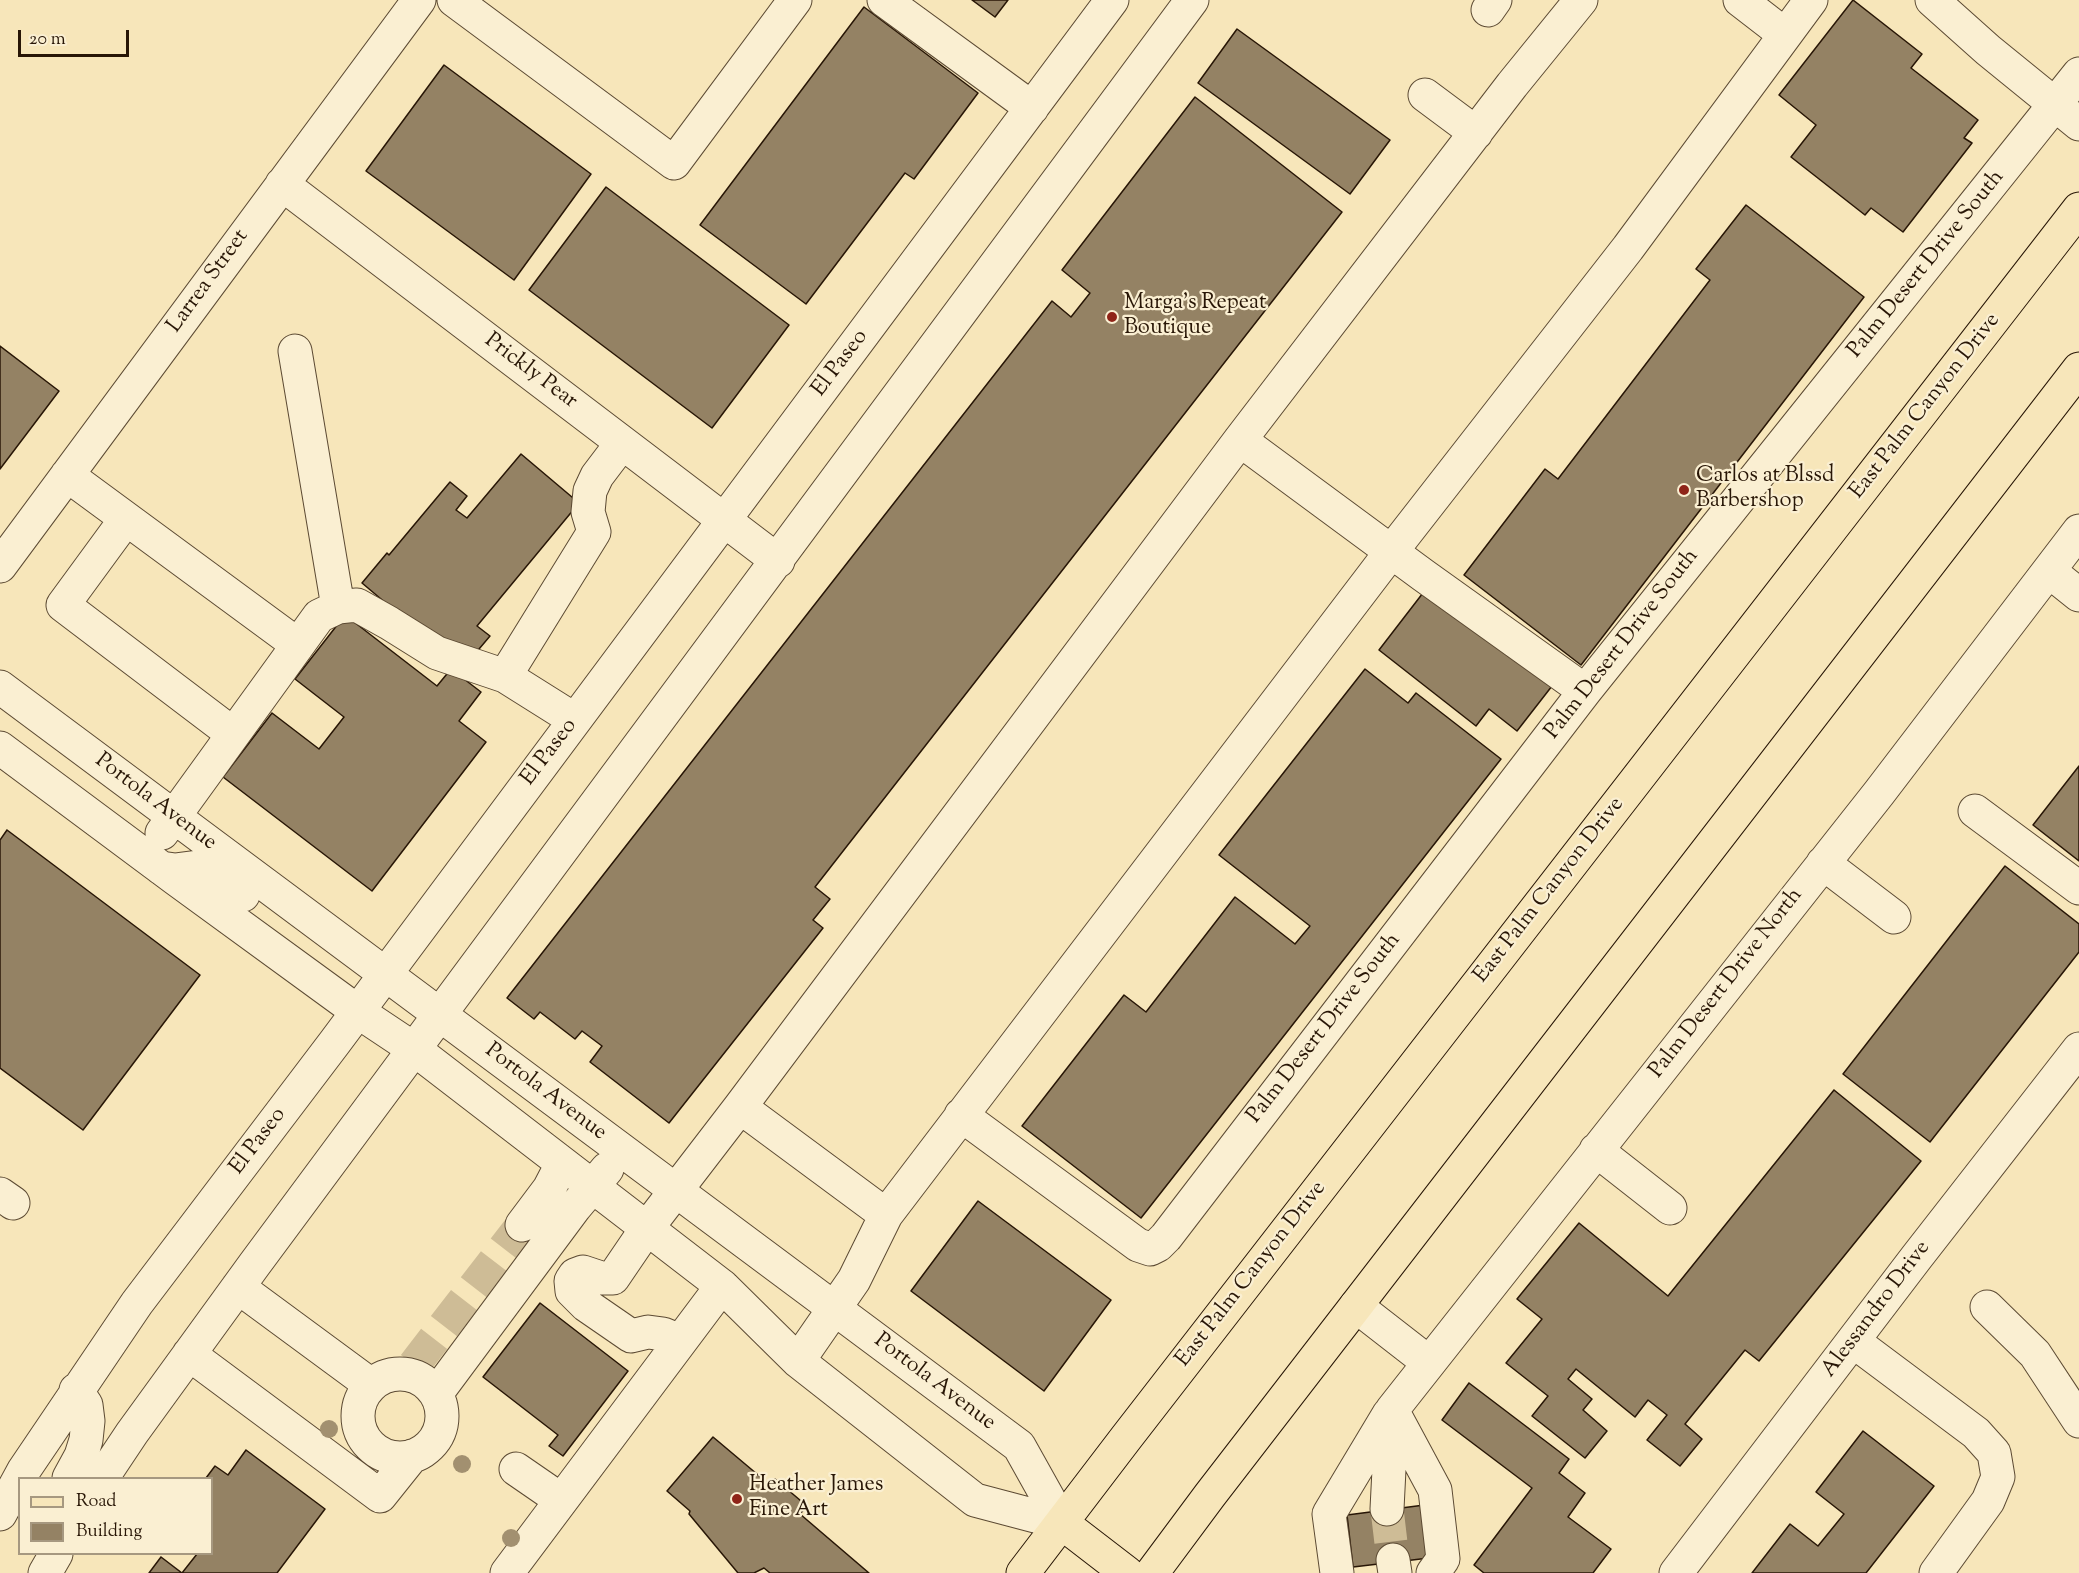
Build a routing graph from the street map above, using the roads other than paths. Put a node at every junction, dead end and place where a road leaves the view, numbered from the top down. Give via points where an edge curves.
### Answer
1 (419, 0) edge
2 (454, 0) edge
3 (795, 0) edge
4 (884, 0) edge
5 (1112, 0) edge
6 (1192, 0) edge
7 (1581, 0) edge
8 (1740, 0) edge
9 (1811, 0) edge
10 (1932, 0) edge
11 (1784, 34) junction
12 (2079, 74) edge
13 (1425, 95) dead end
14 (1032, 108) junction
15 (2067, 114) edge
16 (1476, 133) junction
17 (282, 184) junction
18 (2079, 209) edge
19 (295, 351) dead end
20 (2079, 369) edge
21 (1240, 440) junction
22 (622, 443) junction
23 (67, 475) junction
24 (126, 519) junction
25 (724, 520) junction
26 (2079, 531) edge
27 (1391, 552) junction
28 (777, 561) junction
29 (0, 566) edge
30 (2049, 571) junction
31 (2079, 595) edge
32 (338, 607) junction
33 (298, 645) junction
34 (505, 676) junction
35 (0, 687) edge
36 (1585, 691) junction
37 (575, 720) junction
38 (233, 734) junction
39 (0, 748) edge
40 (1975, 811) dead end
41 (174, 817) junction
42 (153, 862) junction
43 (1823, 863) junction
44 (2079, 888) edge
45 (1894, 917) dead end
46 (372, 999) junction
47 (428, 1025) junction
48 (2079, 1048) edge
49 (740, 1107) junction
50 (961, 1115) junction
51 (1596, 1150) junction
52 (562, 1164) junction
53 (669, 1185) junction
54 (592, 1186) junction
55 (1670, 1208) dead end
56 (886, 1215) junction
57 (522, 1225) tunnel mouth
58 (647, 1228) junction
59 (722, 1286) junction
60 (238, 1287) junction
61 (1356, 1306) junction
62 (1987, 1307) dead end
63 (835, 1309) junction
64 (680, 1341) junction
65 (1853, 1341) junction
66 (189, 1354) junction
67 (798, 1361) junction
68 (1428, 1362) junction
69 (371, 1385) junction
70 (76, 1390) junction
71 (436, 1394) junction
72 (1392, 1410) junction
73 (2079, 1421) edge
74 (412, 1456) junction
75 (516, 1469) dead end
76 (20, 1477) edge
77 (70, 1477) edge
78 (103, 1477) edge
79 (18, 1481) edge
80 (561, 1500) junction
81 (1387, 1509) tunnel mouth
82 (0, 1514) edge
83 (1062, 1523) junction
84 (507, 1573) edge
85 (1023, 1573) edge
86 (1127, 1573) edge
87 (1152, 1573) edge
88 (1337, 1573) edge
89 (1433, 1573) edge
90 (1676, 1573) edge
91 (1936, 1573) edge

1 - 17 street, Larrea Street
2 - 3 street via 674,163
4 - 14 street
5 - 14 street, El Paseo
6 - 28 street
7 - 16 street
8 - 11 street
9 - 11 street
10 - 15 street
11 - 27 street via 1628,248
12 - 15 street, Palm Desert Drive South
13 - 16 street
14 - 25 street, El Paseo
15 - 36 street, Palm Desert Drive South
16 - 21 street
17 - 22 street, Prickly Pear
17 - 23 street, Larrea Street
18 - 83 main road, East Palm Canyon Drive
19 - 32 street
20 - 61 main road
21 - 27 street
21 - 49 street
22 - 25 street, Prickly Pear
22 - 34 street via 590,491 588,512 594,532
23 - 24 street
23 - 29 street, Larrea Street
24 - 33 street
24 - 38 street via 63,605
25 - 28 street, Prickly Pear
25 - 37 street, El Paseo
26 - 30 street, Palm Desert Drive North
27 - 36 street
27 - 50 street
28 - 47 street via 497,939
30 - 31 street
30 - 43 street, Palm Desert Drive North
32 - 33 street via 319,616
32 - 34 street via 357,605 437,653
33 - 38 street
34 - 37 street
35 - 41 street, Portola Avenue
36 - 50 street, Palm Desert Drive South via 1158,1245 1144,1248
37 - 46 street, El Paseo
38 - 41 street
39 - 42 street, Portola Avenue
40 - 44 street
41 - 42 street
41 - 46 street, Portola Avenue
42 - 46 street, Portola Avenue
43 - 45 street
43 - 51 street, Palm Desert Drive North
46 - 47 street, Portola Avenue
46 - 47 street, Portola Avenue
46 - 70 street, El Paseo via 137,1303
47 - 52 street, Portola Avenue
47 - 53 street, Portola Avenue via 573,1139 598,1152 626,1154
47 - 60 street
48 - 65 street, Alessandro Drive
49 - 53 street
49 - 56 street
50 - 56 street
51 - 55 street
51 - 68 street, Palm Desert Drive North
52 - 54 street, Portola Avenue
52 - 57 street
53 - 54 street via 639,1185 608,1167
53 - 58 street
53 - 63 street, Portola Avenue
54 - 58 street, Portola Avenue
54 - 71 street
56 - 63 street
58 - 59 street, Portola Avenue
58 - 64 street via 613,1278 583,1272 571,1281 572,1291 631,1336 648,1332
59 - 64 street
59 - 67 street, Portola Avenue
60 - 66 street
60 - 69 street
61 - 68 street
61 - 87 main road
62 - 73 street via 2035,1354
63 - 67 street
63 - 83 street, Portola Avenue via 1019,1446
64 - 80 street
65 - 90 street, Alessandro Drive
65 - 91 street via 1976,1433 1994,1453 1998,1476 1988,1501
66 - 74 street via 380,1496
66 - 78 street
67 - 83 street, Portola Avenue via 975,1500
68 - 72 street, Palm Desert Drive North
69 - 71 street via 382,1377 410,1370
69 - 74 street via 358,1409 363,1437 384,1455
70 - 76 street, El Paseo
70 - 77 street via 86,1406 88,1421 81,1456
71 - 74 street via 442,1414 440,1428 425,1450
72 - 81 street
72 - 88 street, Palm Desert Drive North via 1329,1514
72 - 89 street via 1435,1490 1443,1559
75 - 80 street
79 - 82 street, El Paseo
80 - 84 street
83 - 85 main road, East Palm Canyon Drive
83 - 86 main road, Portola Avenue

